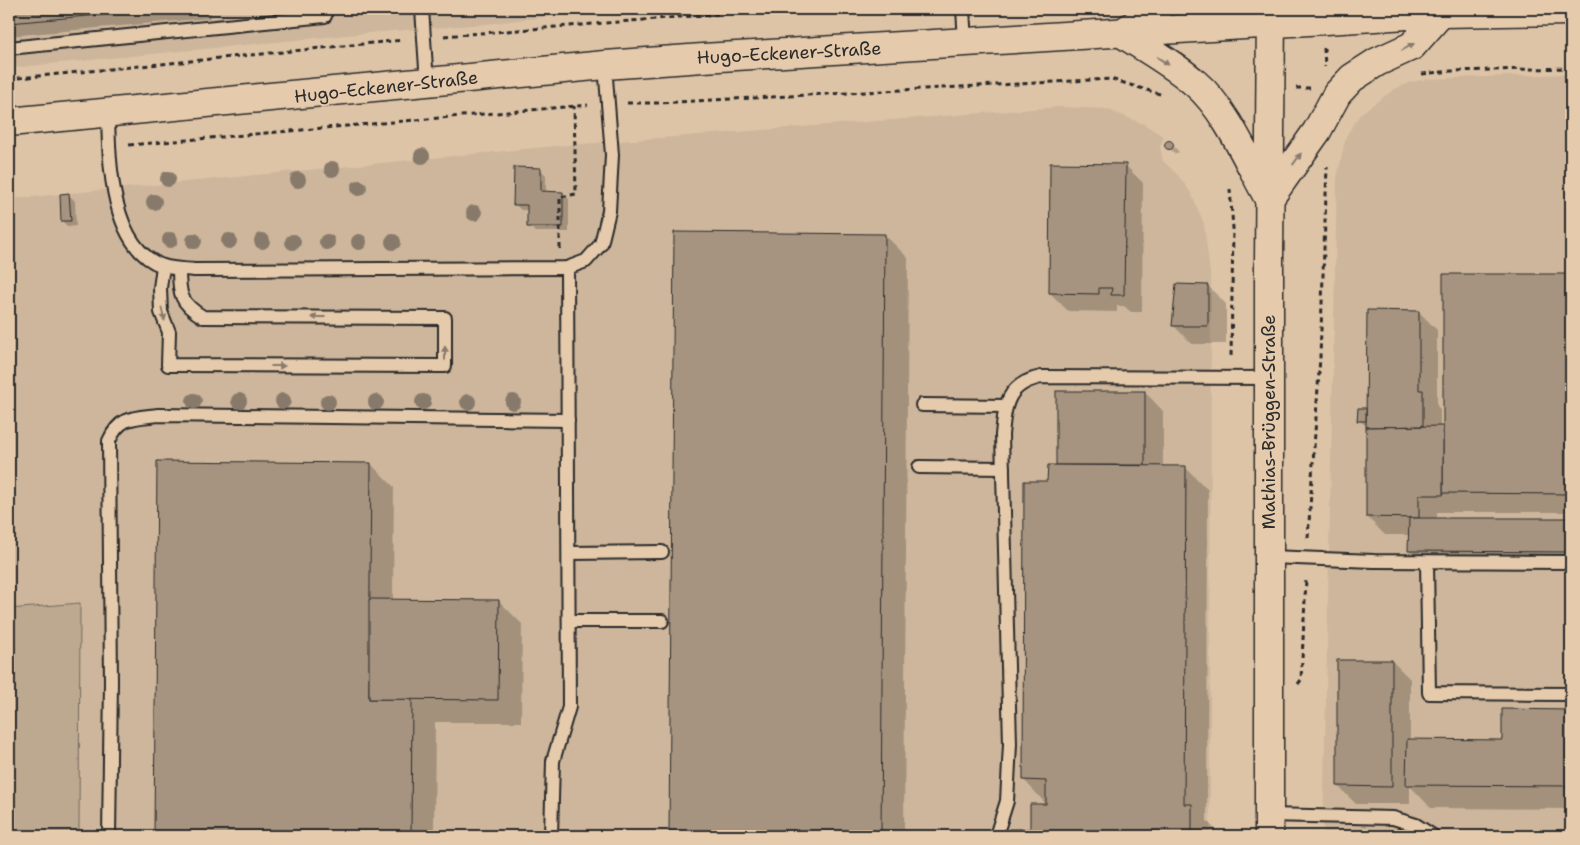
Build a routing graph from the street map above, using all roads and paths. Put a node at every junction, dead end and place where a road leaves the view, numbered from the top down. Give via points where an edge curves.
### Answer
1 (324, 9) edge
2 (422, 9) edge
3 (780, 9) edge
4 (963, 9) edge
5 (1157, 9) edge
6 (1436, 11) edge
7 (1571, 11) edge
8 (1271, 16) edge
9 (1122, 33) junction
10 (425, 38) junction
11 (965, 42) junction
12 (9, 48) edge
13 (605, 65) junction
14 (1571, 68) edge
15 (1414, 76) dead end
16 (9, 79) edge
17 (427, 83) junction
18 (1164, 95) dead end
19 (608, 104) junction
20 (574, 106) junction
21 (108, 114) junction
22 (9, 122) edge
23 (108, 147) junction
24 (1328, 160) dead end
25 (1230, 181) dead end
26 (1269, 199) junction
27 (163, 266) junction
28 (564, 268) junction
29 (179, 269) junction
30 (1231, 377) junction
31 (1269, 378) junction
32 (922, 405) dead end
33 (1006, 406) junction
34 (568, 420) junction
35 (919, 467) dead end
36 (1003, 468) junction
37 (662, 552) dead end
38 (569, 553) junction
39 (1270, 557) junction
40 (1307, 558) junction
41 (1427, 562) junction
42 (1571, 562) edge
43 (569, 621) junction
44 (662, 621) dead end
45 (1296, 688) dead end
46 (1571, 694) edge
47 (1269, 826) edge
48 (109, 836) edge
49 (552, 836) edge
50 (996, 836) edge
51 (1433, 836) edge

1 - 12 lane via 325,16
2 - 10 lane
3 - 10 path
4 - 11 lane
5 - 9 main road
6 - 7 main road, Hugo-Eckener-Straße
6 - 8 main road, Hugo-Eckener-Straße via 1322,22
26 -> 6 main road via 1337,94 1352,78 1412,46
8 - 9 main road, Hugo-Eckener-Straße
8 - 26 main road, Mathias-Brüggen-Straße
9 - 11 main road, Hugo-Eckener-Straße
9 -> 26 main road via 1195,83 1224,118
10 - 16 path
10 - 17 lane
11 - 13 main road, Hugo-Eckener-Straße
13 - 17 main road, Hugo-Eckener-Straße
13 - 19 lane
14 - 15 path via 1451,71
17 - 21 main road, Hugo-Eckener-Straße
18 - 19 path via 1111,79
19 - 20 path
19 - 28 lane via 612,155 609,211 601,244 586,261
20 - 23 path
20 - 28 path via 576,194 560,197
21 - 22 main road, Hugo-Eckener-Straße
21 - 23 lane
23 - 27 lane via 113,186 127,232 138,248
24 - 40 path
25 - 30 path via 1233,228
26 - 31 main road, Mathias-Brüggen-Straße
27 - 29 lane
27 -> 29 lane via 161,312 169,332 168,365 446,366 445,318 203,317 188,308 179,291
28 - 29 lane
28 - 34 lane
30 - 31 lane
30 - 33 lane via 1041,377 1025,380 1015,388
31 - 39 main road, Mathias-Brüggen-Straße
32 - 33 lane
33 - 36 lane via 1002,435
34 - 38 lane
34 - 48 lane via 158,415 132,418 115,427 109,441
35 - 36 lane
36 - 50 lane via 1010,744 1006,801
37 - 38 lane
38 - 43 lane
39 - 40 lane
39 - 47 main road, Mathias-Brüggen-Straße
40 - 41 lane
40 - 45 path via 1301,680
41 - 42 lane
41 - 46 lane via 1429,693
43 - 44 lane
43 - 49 lane via 569,706 553,761
47 - 51 lane via 1393,818 1416,825

